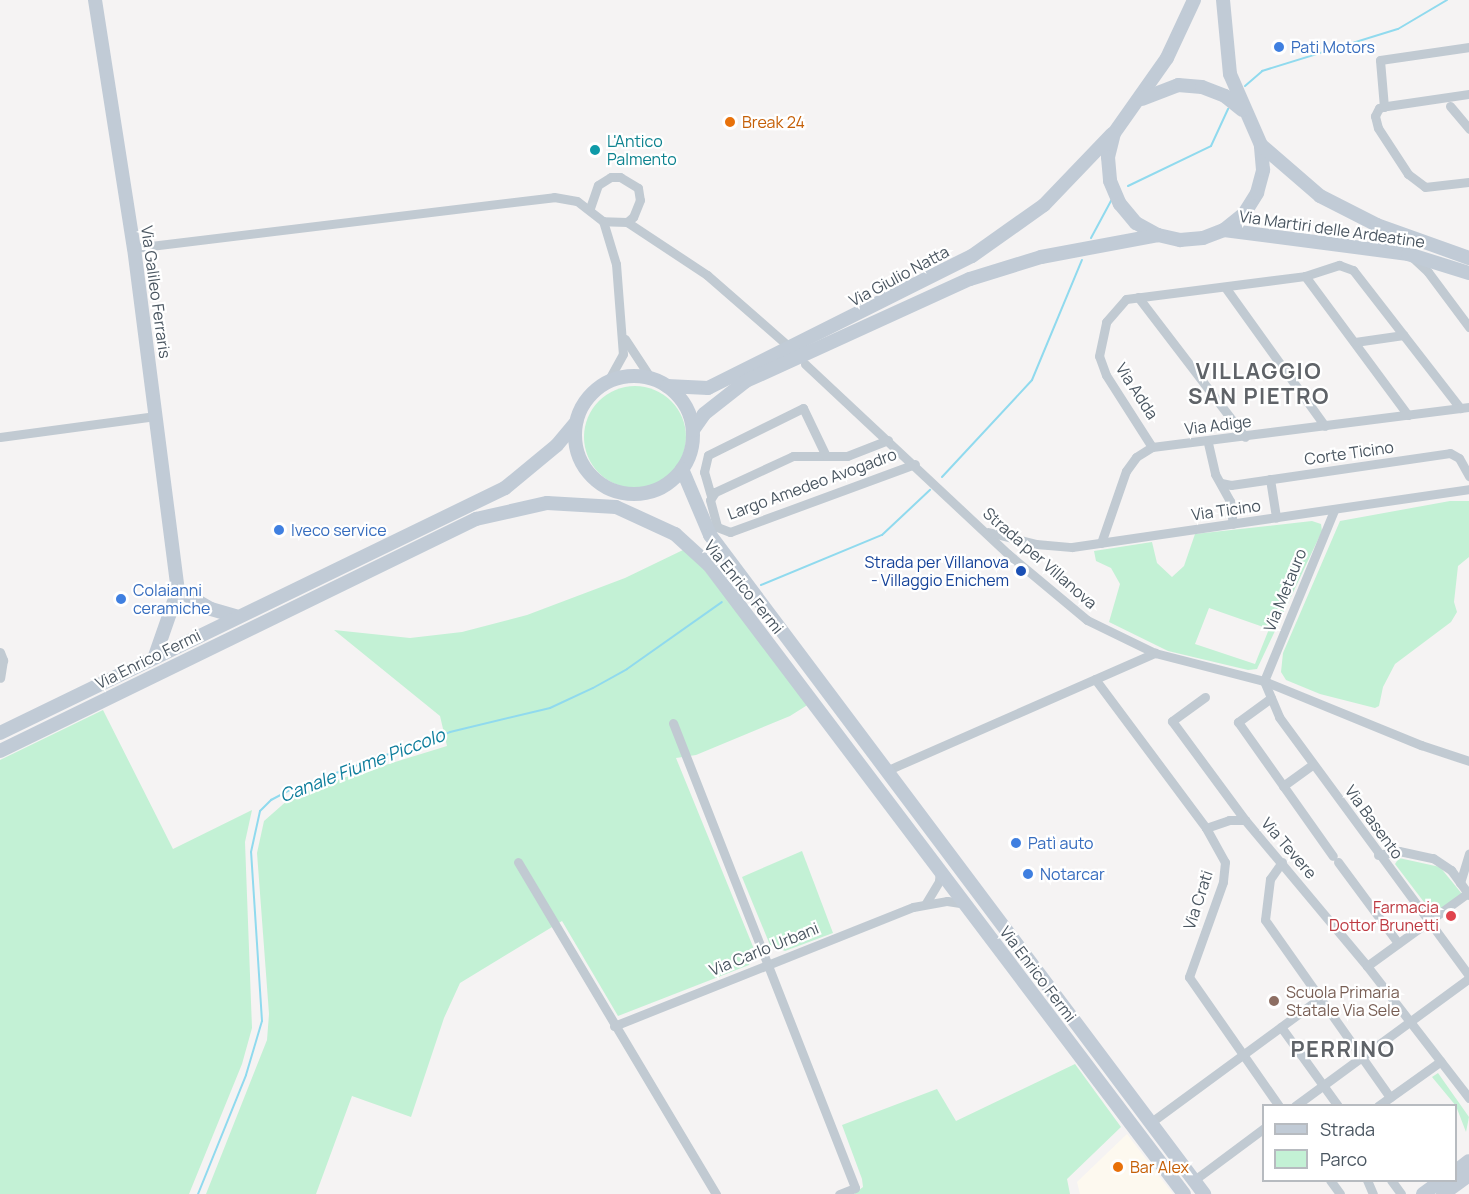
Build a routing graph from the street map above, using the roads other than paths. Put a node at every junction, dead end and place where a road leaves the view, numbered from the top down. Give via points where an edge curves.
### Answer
1 (95, 0) edge
2 (1194, 0) edge
3 (1223, 0) edge
4 (1469, 48) edge
5 (1469, 94) edge
6 (1134, 105) junction
7 (1450, 106) dead end
8 (1380, 109) junction
9 (1244, 111) junction
10 (1469, 129) edge
11 (1113, 133) junction
12 (1261, 145) junction
13 (1469, 182) edge
14 (590, 208) junction
15 (603, 221) junction
16 (627, 222) junction
17 (1224, 230) junction
18 (1158, 235) junction
19 (134, 248) junction
20 (1408, 254) junction
21 (1469, 258) edge
22 (1469, 273) edge
23 (1305, 276) junction
24 (1225, 287) junction
25 (1138, 297) junction
26 (1469, 327) edge
27 (1403, 335) junction
28 (624, 337) junction
29 (1355, 342) junction
30 (786, 344) dead end
31 (805, 364) dead end
32 (652, 380) junction
33 (607, 383) junction
34 (667, 386) junction
35 (1464, 407) edge
36 (1408, 415) junction
37 (156, 416) junction
38 (576, 423) junction
39 (1325, 426) junction
40 (693, 430) junction
41 (0, 437) edge
42 (1245, 437) junction
43 (888, 440) junction
44 (1208, 442) junction
45 (1152, 447) junction
46 (826, 456) junction
47 (915, 464) junction
48 (682, 469) junction
49 (1469, 476) edge
50 (1270, 479) junction
51 (1221, 483) junction
52 (602, 485) junction
53 (1469, 489) edge
54 (636, 494) junction
55 (711, 496) junction
56 (616, 507) junction
57 (1334, 510) junction
58 (1276, 518) junction
59 (1233, 524) junction
60 (988, 532) junction
61 (1101, 543) junction
62 (178, 590) junction
63 (236, 616) junction
64 (0, 652) edge
65 (1155, 653) junction
66 (156, 656) junction
67 (0, 678) edge
68 (1095, 679) junction
69 (1264, 681) junction
70 (1205, 697) dead end
71 (1271, 698) junction
72 (673, 723) dead end
73 (0, 733) edge
74 (0, 751) edge
75 (1469, 761) edge
76 (1313, 764) junction
77 (888, 770) junction
78 (1283, 786) junction
79 (1245, 820) junction
80 (1206, 828) junction
81 (1469, 853) edge
82 (1378, 855) junction
83 (518, 862) dead end
84 (1282, 862) junction
85 (940, 870) junction
86 (1460, 883) junction
87 (1468, 894) edge
88 (926, 903) junction
89 (965, 904) junction
90 (1429, 920) junction
91 (1398, 943) junction
92 (767, 963) junction
93 (1367, 966) junction
94 (1469, 977) edge
95 (1319, 999) junction
96 (1409, 1021) junction
97 (614, 1026) junction
98 (1281, 1027) junction
99 (1244, 1056) junction
100 (1361, 1058) junction
101 (1441, 1061) junction
102 (1469, 1079) edge
103 (1324, 1085) junction
104 (1460, 1086) junction
105 (1390, 1097) junction
106 (1469, 1098) edge
107 (1278, 1104) edge
108 (1298, 1104) edge
109 (1337, 1104) edge
110 (1381, 1104) edge
111 (1150, 1123) junction
112 (1262, 1129) edge
113 (1469, 1175) edge
114 (1193, 1181) junction
115 (1439, 1182) edge
116 (714, 1193) edge
117 (839, 1194) edge
118 (1184, 1194) edge
119 (1204, 1194) edge
120 (1423, 1194) edge
121 (1443, 1194) edge

1 - 19 main road, Via Galileo Ferraris
2 - 6 main road via 1167,58
3 - 9 main road via 1227,58
4 - 8 street via 1380,60
5 - 8 street
6 - 9 main road via 1154,92 1186,86 1225,96
6 - 11 main road
7 - 10 street
8 - 13 street via 1378,128 1408,174 1425,188
9 - 12 main road
11 - 18 main road via 1108,165 1120,204 1136,223
11 - 34 main road, Via Giulio Natta via 1044,205 972,256 708,388
12 - 17 main road via 1263,170 1257,193 1244,214
12 - 21 main road, Via Martiri delle Ardeatine via 1320,196 1377,225
14 - 15 street
14 - 16 street via 598,185 611,177 620,177 638,188 640,200
14 - 19 street via 554,197
15 - 16 street
15 - 28 street via 616,264
16 - 30 street via 707,275
17 - 18 main road via 1203,238 1180,240
17 - 20 main road, Via Martiri delle Ardeatine
18 - 40 main road, Via Giulio Natta via 1041,256 970,279 746,381 724,395
19 - 37 main road, Via Galileo Ferraris
20 - 22 main road, Via Martiri delle Ardeatine
20 - 26 street via 1428,272
23 - 24 street, Via Adda
23 - 27 street, Via Adda via 1329,266 1346,265
23 - 29 street
24 - 25 street, Via Adda
24 - 39 street
25 - 42 street
25 - 45 street, Via Adda via 1126,299 1106,322 1099,356 1106,375
27 - 29 street
27 - 35 street, Via Adda
28 - 32 street via 634,358
28 - 33 street via 623,354
29 - 36 street
31 - 43 street, Strada per Villanova
32 - 33 main road via 628,376
32 - 34 main road
33 - 38 main road via 583,405
34 - 40 main road via 684,405
35 - 36 street, Via Adige
36 - 39 street, Via Adige
37 - 41 street
37 - 62 main road, Via Galileo Ferraris
38 - 52 main road via 579,458
38 - 63 main road, Via Enrico Fermi via 557,445 505,488
39 - 42 street, Via Adige
40 - 48 main road via 689,457
42 - 44 street, Via Adige
43 - 46 street, Largo Amedeo Avogadro via 847,456
43 - 47 street, Strada per Villanova
44 - 45 street, Via Adige
44 - 51 street
45 - 61 street via 1126,471
46 - 55 street, Largo Amedeo Avogadro via 793,456
46 - 55 street, Largo Amedeo Avogadro via 803,408 708,455 704,472
47 - 55 street, Largo Amedeo Avogadro via 730,532 717,527
47 - 60 street, Strada per Villanova
48 - 54 main road via 670,482
48 - 77 main road, Via Enrico Fermi via 710,535
49 - 50 street, Corte Ticino via 1459,458 1450,453
50 - 51 street, Corte Ticino
50 - 58 street
51 - 59 street via 1230,501
52 - 54 main road
52 - 56 main road
53 - 57 street, Via Ticino
54 - 56 main road
56 - 74 main road, Via Enrico Fermi via 547,503 476,519
56 - 85 main road, Via Enrico Fermi via 675,534 710,566
57 - 58 street, Via Ticino
57 - 69 street, Via Metauro
58 - 59 street, Via Ticino
59 - 61 street, Via Ticino
60 - 61 street, Via Ticino via 1036,544 1071,547
60 - 65 street, Strada per Villanova via 1087,620
62 - 63 main road via 210,609
62 - 66 main road
63 - 66 main road, Via Enrico Fermi
64 - 67 street
65 - 68 street
65 - 69 street, Strada per Villanova
66 - 73 main road, Via Enrico Fermi
68 - 77 street
68 - 80 street, Via Crati
69 - 71 street, Via Basento
69 - 75 street, Strada per Villanova via 1421,746
70 - 79 street via 1172,721
71 - 76 street, Via Basento via 1279,717
71 - 78 street via 1238,722
72 - 92 street
76 - 78 street
76 - 82 street, Via Basento
77 - 111 main road, Via Enrico Fermi
78 - 91 street
79 - 80 street, Via Tevere via 1228,820
79 - 84 street, Via Tevere
80 - 99 street, Via Crati via 1225,862 1223,882 1189,977
81 - 86 street
82 - 86 street via 1399,851 1433,858 1451,870
82 - 90 street, Via Basento
83 - 97 street
84 - 93 street, Via Tevere
84 - 95 street via 1270,879 1265,920
85 - 88 street via 939,881
85 - 89 main road, Via Enrico Fermi
86 - 87 street
87 - 90 street
88 - 89 street, Via Carlo Urbani
88 - 92 street, Via Carlo Urbani
89 - 118 main road, Via Enrico Fermi
90 - 91 street
90 - 94 street, Via Basento
91 - 93 street
92 - 97 street, Via Carlo Urbani
92 - 117 street via 855,1188
93 - 96 street, Via Tevere
94 - 96 street
95 - 98 street
95 - 100 street
96 - 100 street
96 - 101 street, Via Tevere
97 - 116 street
98 - 99 street
98 - 103 street
99 - 107 street, Via Crati
99 - 111 street
100 - 103 street
100 - 105 street
101 - 104 street, Via Tevere
101 - 105 street
102 - 104 street
103 - 108 street
103 - 109 street
104 - 106 street, Via Tevere
105 - 110 street
111 - 114 main road, Via Enrico Fermi
112 - 114 street
113 - 121 main road
114 - 119 main road, Via Enrico Fermi
115 - 120 main road

